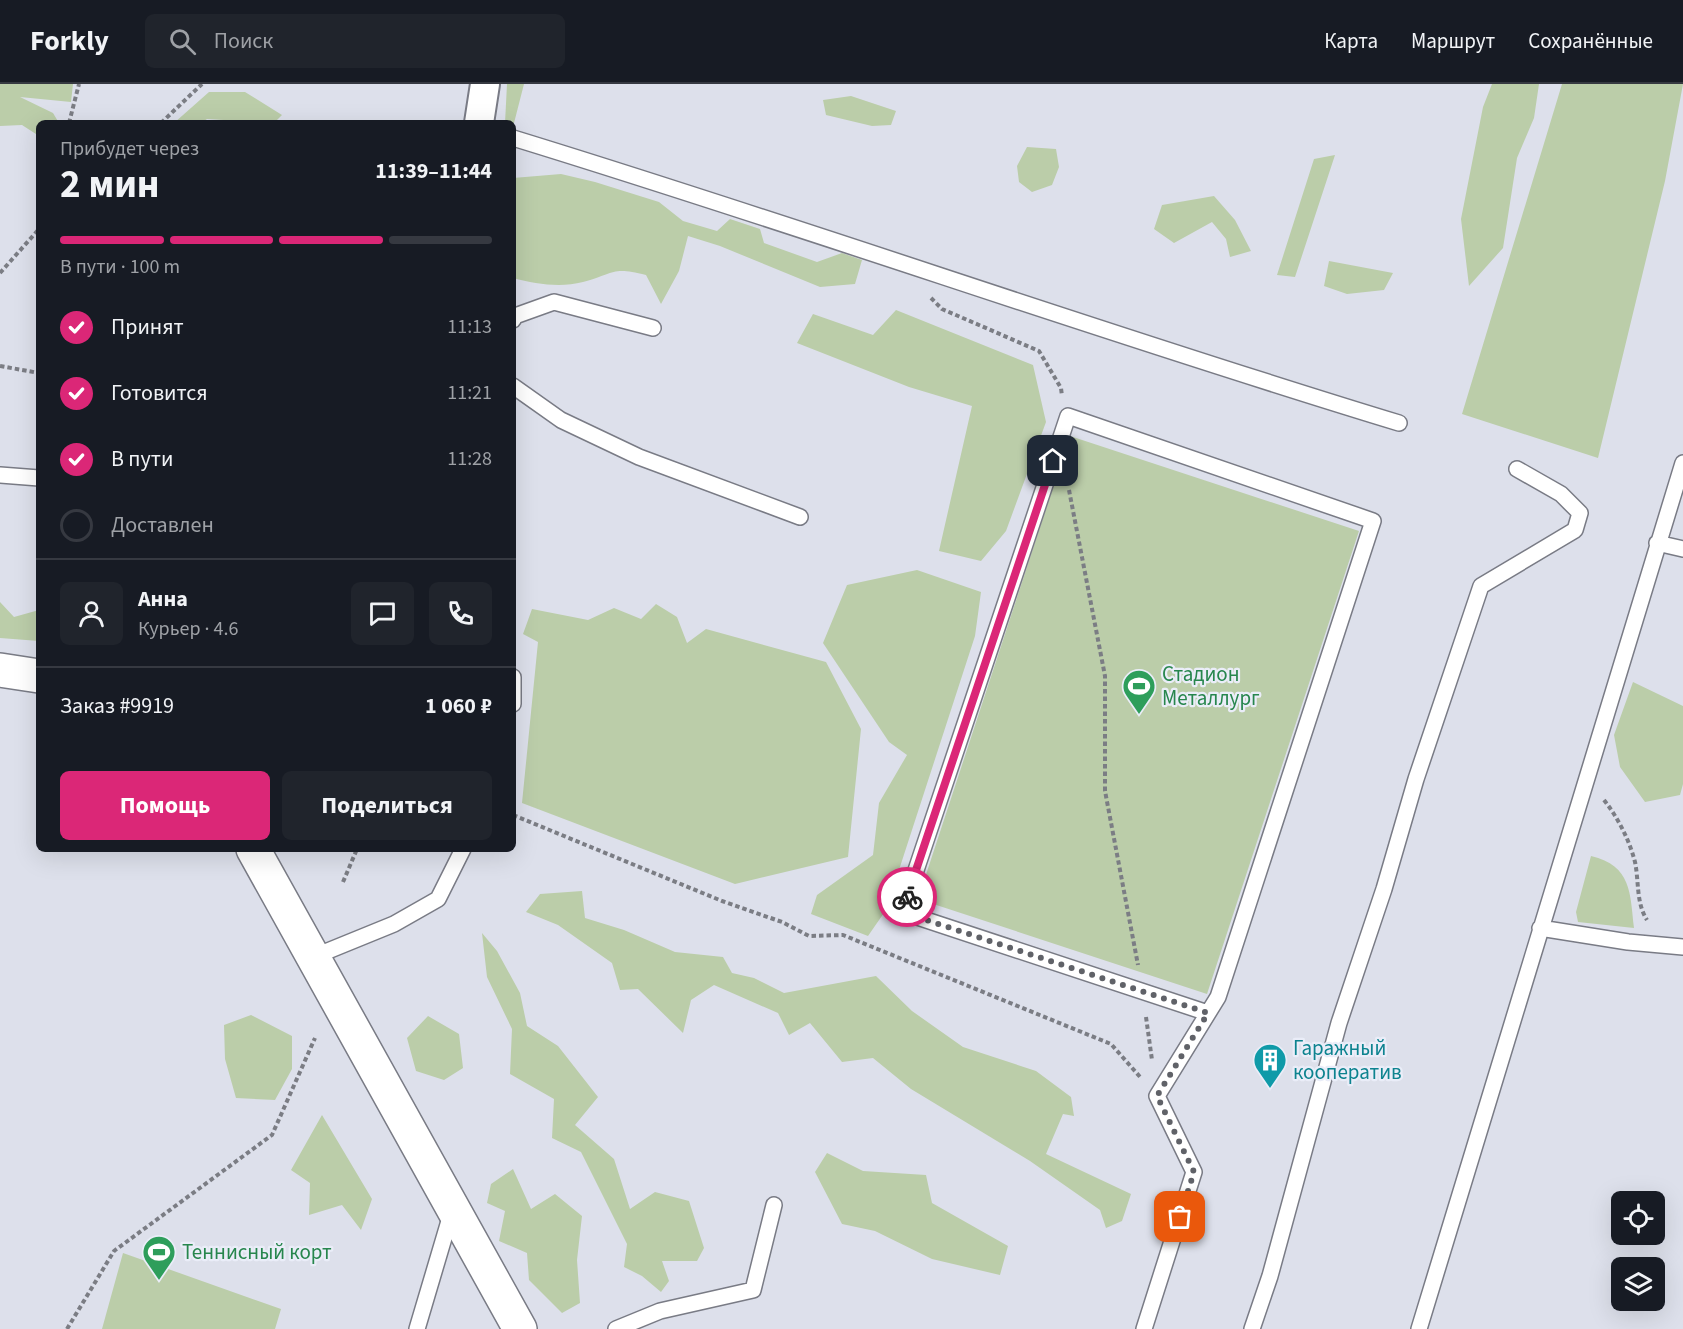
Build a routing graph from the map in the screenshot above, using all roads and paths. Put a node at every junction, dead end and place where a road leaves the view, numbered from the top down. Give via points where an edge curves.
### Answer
1 (79, 84) edge
2 (202, 84) edge
3 (485, 84) edge
4 (70, 120) edge
5 (164, 120) edge
6 (479, 120) edge
7 (516, 139) edge
8 (36, 232) edge
9 (0, 273) edge
10 (925, 292) dead end
11 (516, 316) edge
12 (653, 328) dead end
13 (0, 366) edge
14 (36, 372) edge
15 (516, 388) edge
16 (1062, 399) dead end
17 (1399, 423) dead end
18 (1683, 463) edge
19 (1517, 469) dead end
20 (0, 475) edge
21 (36, 478) edge
22 (1068, 485) dead end
23 (800, 517) dead end
24 (1657, 543) junction
25 (1683, 549) edge
26 (0, 670) edge
27 (36, 676) edge
28 (1602, 797) dead end
29 (516, 816) edge
30 (255, 852) edge
31 (356, 852) edge
32 (462, 852) edge
33 (343, 882) dead end
34 (1650, 925) dead end
35 (1540, 928) junction
36 (1683, 947) edge
37 (313, 957) junction
38 (1138, 970) dead end
39 (1208, 1013) junction
40 (1145, 1016) dead end
41 (315, 1038) dead end
42 (1157, 1096) junction
43 (774, 1205) dead end
44 (453, 1208) junction
45 (67, 1329) edge
46 (417, 1329) edge
47 (520, 1329) edge
48 (616, 1329) edge
49 (1144, 1329) edge
50 (1252, 1329) edge
51 (1419, 1329) edge

1 - 4 path
2 - 5 path
3 - 6 street
7 - 17 lane
8 - 9 path
10 - 16 path via 942,309 1039,351 1061,388
11 - 12 lane via 554,302
13 - 14 path
15 - 23 lane via 561,420 639,458
18 - 24 lane
19 - 50 lane via 1561,494 1580,513 1575,530 1480,586 1339,1023
20 - 21 lane
22 - 38 path via 1105,676 1105,791
24 - 25 lane
24 - 35 lane
26 - 27 street
28 - 34 path via 1620,821 1635,861 1641,910
29 - 42 path via 809,936 843,935 1111,1044
30 - 37 street
31 - 33 path
32 - 37 lane via 438,899 394,924
35 - 36 lane
35 - 51 lane
37 - 44 street
39 - 39 lane via 1218,997 1373,521 1068,416 902,912
39 - 42 lane
40 - 42 path
41 - 45 path via 272,1135 114,1251
42 - 49 lane via 1194,1172
43 - 48 lane via 753,1290 660,1311
44 - 46 lane
44 - 47 street

